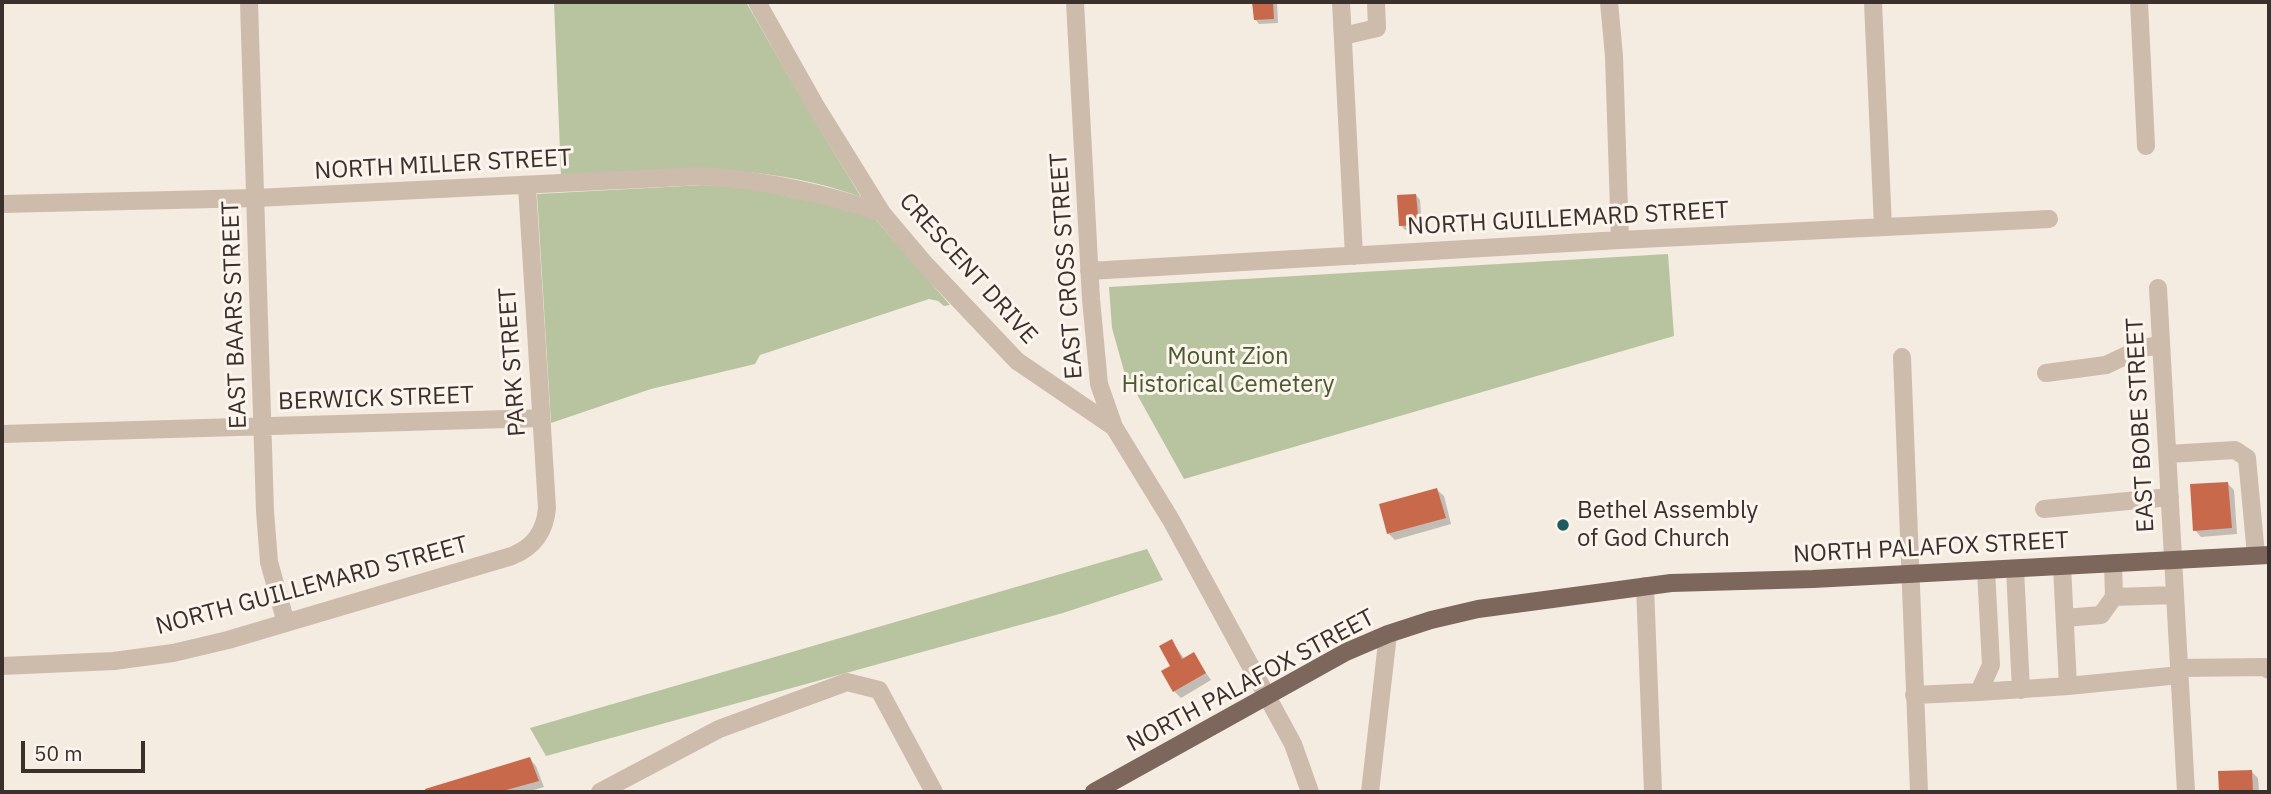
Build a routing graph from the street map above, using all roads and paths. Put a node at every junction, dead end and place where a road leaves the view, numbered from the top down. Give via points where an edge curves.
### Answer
1 (249, 2) edge
2 (757, 2) edge
3 (1075, 2) edge
4 (1341, 2) edge
5 (1376, 2) edge
6 (1609, 2) edge
7 (1873, 2) edge
8 (2139, 2) edge
9 (1343, 36) junction
10 (2146, 146) dead end
11 (527, 186) junction
12 (256, 198) junction
13 (2, 204) edge
14 (882, 213) junction
15 (2049, 219) dead end
16 (1884, 227) junction
17 (1620, 240) junction
18 (1354, 256) junction
19 (1089, 271) junction
20 (2158, 288) dead end
21 (2161, 345) junction
22 (1902, 357) dead end
23 (2046, 373) dead end
24 (541, 418) junction
25 (263, 427) junction
26 (1114, 427) junction
27 (2, 434) edge
28 (2168, 454) junction
29 (2170, 497) junction
30 (2044, 509) dead end
31 (541, 533) joint
32 (2262, 555) edge
33 (2174, 560) junction
34 (2113, 563) junction
35 (2062, 566) junction
36 (2015, 569) junction
37 (1986, 570) junction
38 (1909, 575) junction
39 (1645, 586) junction
40 (2175, 595) junction
41 (2114, 597) junction
42 (2065, 618) junction
43 (286, 623) junction
44 (1388, 634) junction
45 (2, 666) edge
46 (2269, 670) edge
47 (2179, 672) junction
48 (2068, 685) junction
49 (2021, 690) junction
50 (1979, 692) junction
51 (1914, 695) junction
52 (1267, 696) junction
53 (600, 792) edge
54 (934, 792) edge
55 (1094, 792) edge
56 (1310, 792) edge
57 (1370, 792) edge
58 (1653, 792) edge
59 (1919, 792) edge
60 (2186, 792) edge

1 - 12 street, EAST BAARS STREET
2 - 14 street, CRESCENT DRIVE
3 - 19 street, EAST CROSS STREET
4 - 9 street
5 - 9 street via 1377,28
6 - 17 street
7 - 16 street
8 - 10 street
9 - 18 street
11 - 12 street, NORTH MILLER STREET
11 - 14 street, NORTH MILLER STREET via 656,177 737,178 799,188
11 - 24 street, PARK STREET
12 - 13 street, NORTH MILLER STREET
12 - 25 street, EAST BAARS STREET
14 - 26 street, CRESCENT DRIVE via 1017,361
15 - 16 street, NORTH GUILLEMARD STREET
16 - 17 street, NORTH GUILLEMARD STREET
17 - 18 street, NORTH GUILLEMARD STREET
18 - 19 street, NORTH GUILLEMARD STREET
19 - 26 street, EAST CROSS STREET via 1099,384
20 - 21 street, EAST BOBE STREET
21 - 23 street via 2142,348 2106,365
21 - 28 street, EAST BOBE STREET
22 - 38 street
24 - 25 street, BERWICK STREET
24 - 31 street, PARK STREET via 547,508
25 - 27 street, BERWICK STREET
25 - 43 street, EAST BAARS STREET via 269,562
26 - 52 street, EAST CROSS STREET
28 - 29 street, EAST BOBE STREET
28 - 32 street via 2235,450 2247,458
29 - 30 street
29 - 33 street, EAST BOBE STREET
31 - 43 street, NORTH GUILLEMARD STREET via 512,556
32 - 33 main road, NORTH PALAFOX STREET
33 - 34 main road, NORTH PALAFOX STREET
33 - 40 street, EAST BOBE STREET
34 - 35 main road, NORTH PALAFOX STREET
34 - 41 street
35 - 36 main road, NORTH PALAFOX STREET
35 - 42 street
36 - 37 main road, NORTH PALAFOX STREET
36 - 49 street
37 - 38 main road, NORTH PALAFOX STREET
37 - 50 street via 1991,665
38 - 39 main road, NORTH PALAFOX STREET
38 - 51 street
39 - 44 main road, NORTH PALAFOX STREET via 1478,609
39 - 58 street
40 - 41 street
40 - 47 street, EAST BOBE STREET
41 - 42 street via 2101,615
42 - 48 street
43 - 45 street, NORTH GUILLEMARD STREET via 173,653 114,662
44 - 52 main road, NORTH PALAFOX STREET
44 - 57 street
46 - 47 street
47 - 48 street
47 - 60 street, EAST BOBE STREET
48 - 49 street
49 - 50 street
50 - 51 street
51 - 59 street
52 - 55 main road, NORTH PALAFOX STREET
52 - 56 street, EAST CROSS STREET via 1293,744
53 - 54 street via 719,729 847,682 879,690

